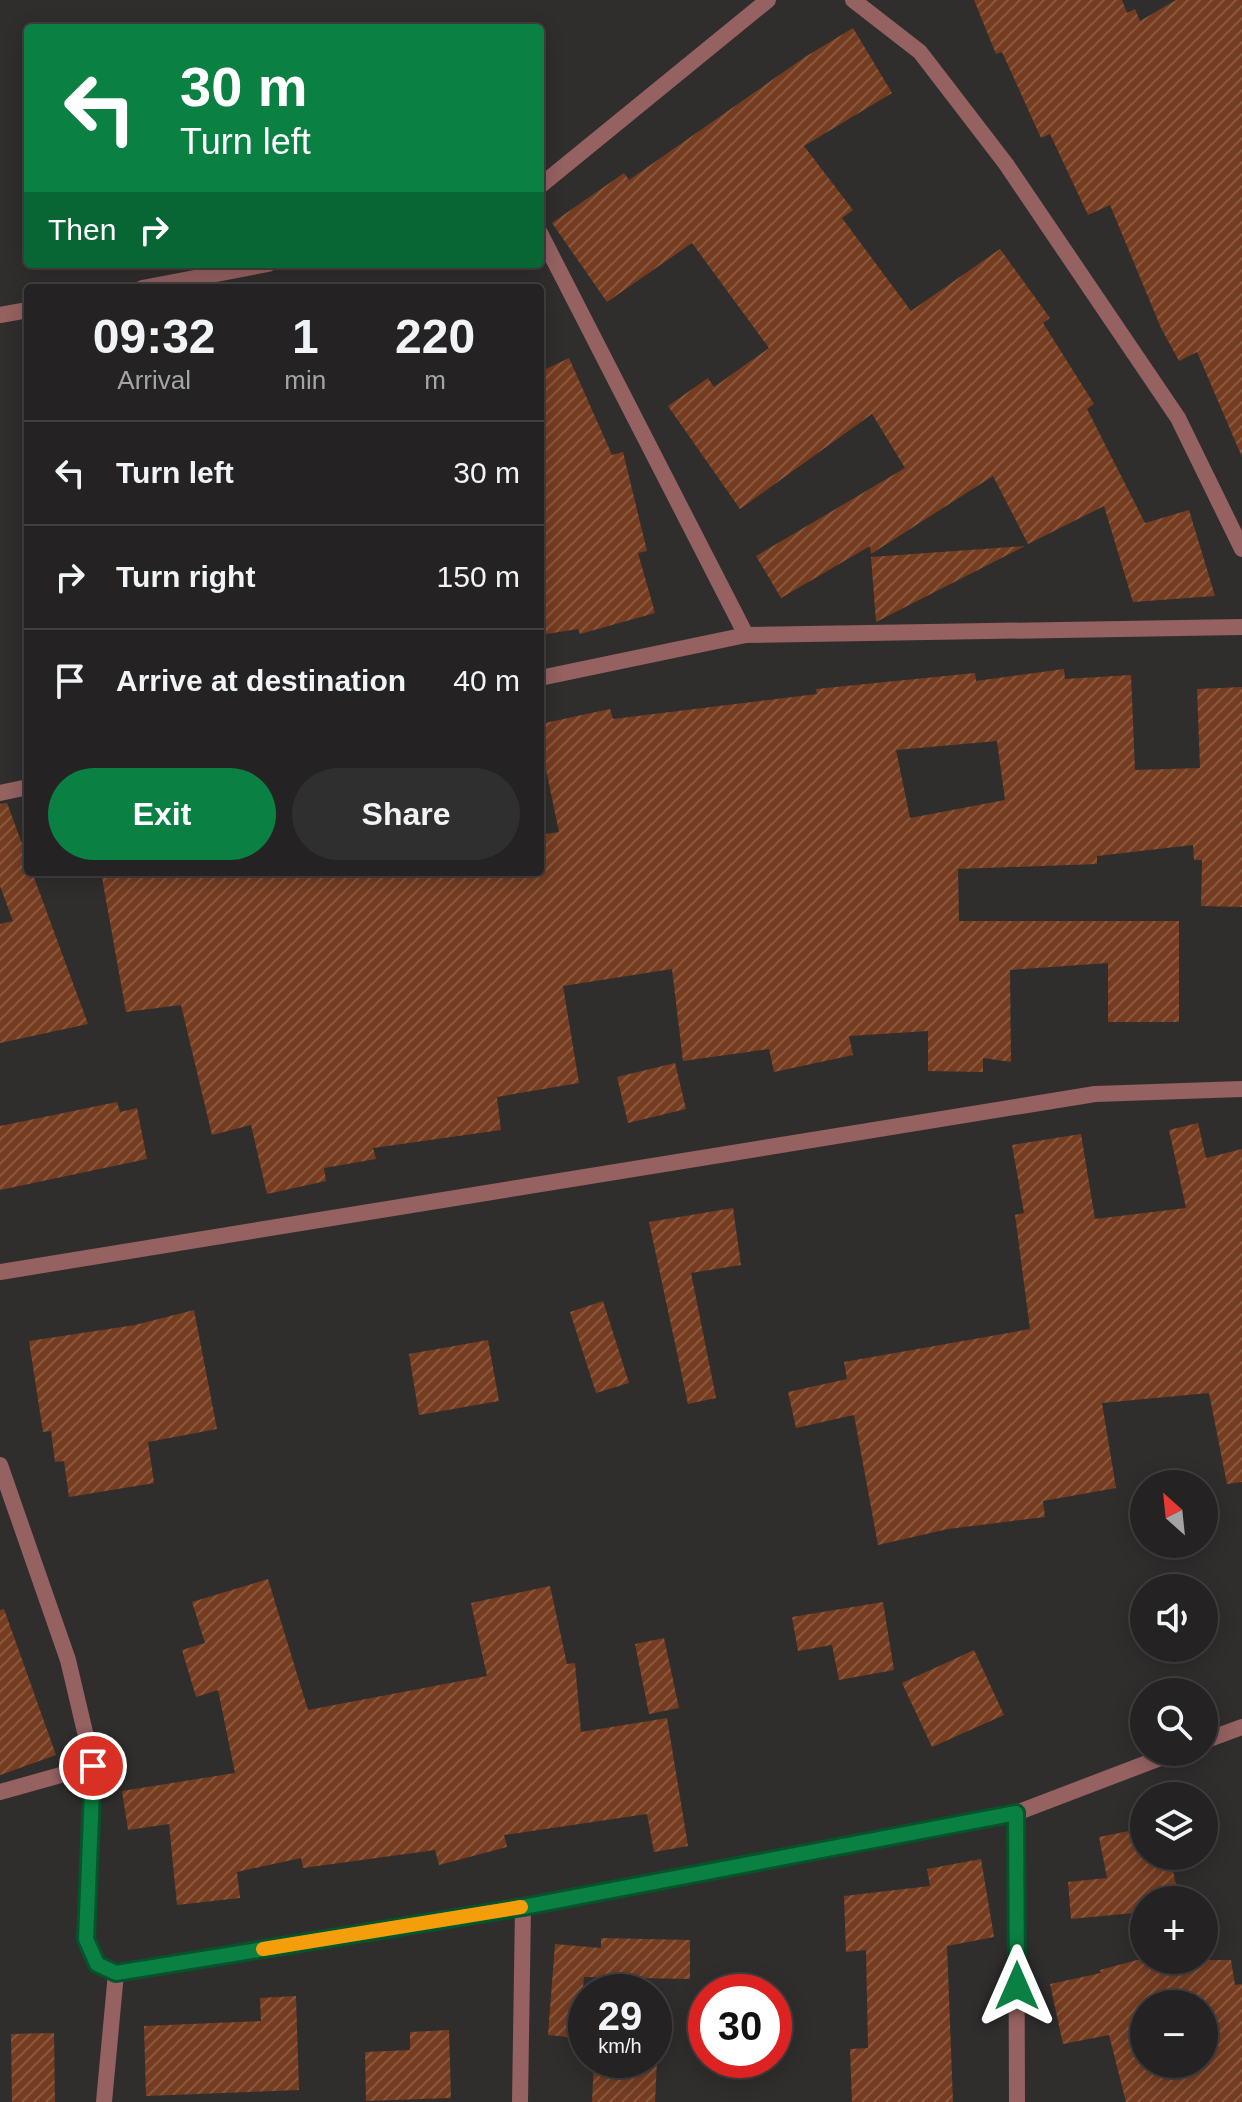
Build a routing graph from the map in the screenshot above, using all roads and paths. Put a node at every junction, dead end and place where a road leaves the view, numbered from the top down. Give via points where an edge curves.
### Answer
1 (768, 0) edge
2 (853, 0) edge
3 (544, 183) edge
4 (544, 241) edge
5 (247, 268) edge
6 (163, 284) edge
7 (24, 311) edge
8 (0, 315) edge
9 (1242, 549) edge
10 (1242, 627) edge
11 (746, 635) junction
12 (544, 677) edge
13 (24, 788) edge
14 (0, 793) edge
15 (1242, 1089) edge
16 (0, 1272) edge
17 (0, 1465) edge
18 (1242, 1727) edge
19 (1218, 1736) edge
20 (93, 1766) junction
21 (1139, 1766) edge
22 (0, 1792) edge
23 (1016, 1813) junction
24 (523, 1907) junction
25 (116, 1973) junction
26 (104, 2102) edge
27 (520, 2102) edge
28 (1017, 2102) edge

1 - 3 street
2 - 9 street via 920,52 1006,164 1178,418
4 - 11 street
5 - 6 street
7 - 8 street
10 - 11 street
11 - 12 street
13 - 14 street
15 - 16 street via 1095,1094
17 - 20 street via 68,1660
18 - 19 street
20 - 22 street
20 - 25 street via 86,1939 97,1964
21 - 23 street
23 - 24 street
23 - 28 street
24 - 25 street
24 - 27 street
25 - 26 street

